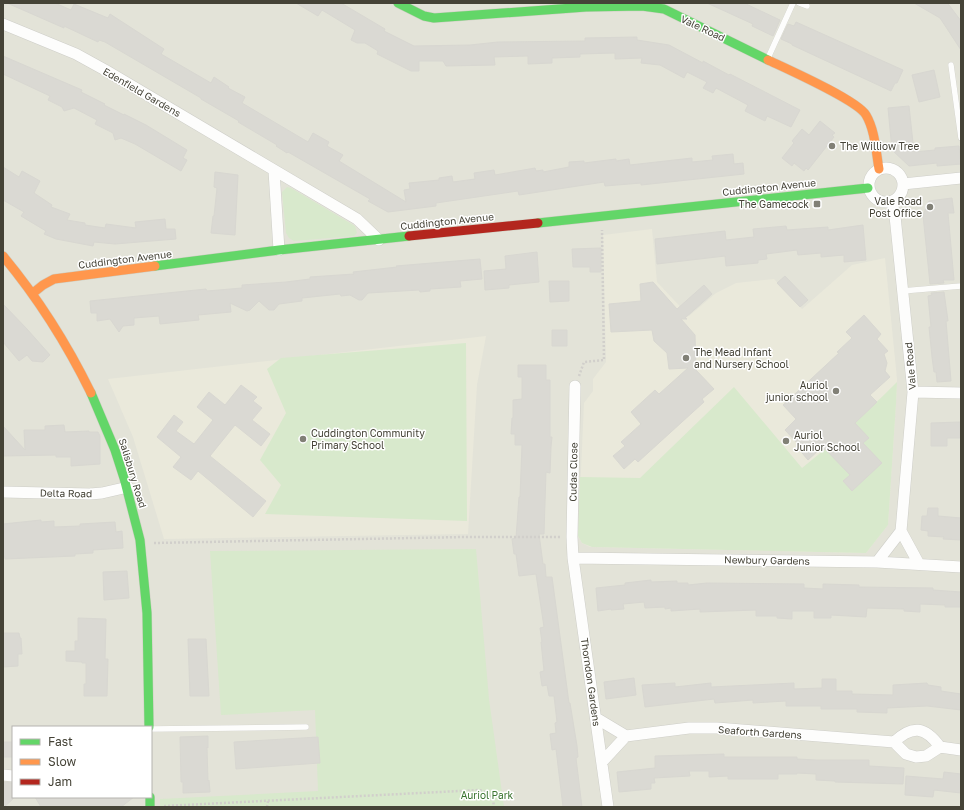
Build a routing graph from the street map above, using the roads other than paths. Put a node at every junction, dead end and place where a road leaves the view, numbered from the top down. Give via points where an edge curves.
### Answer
1 (398, 3) edge
2 (794, 3) edge
3 (799, 3) edge
4 (589, 5) edge
5 (640, 5) edge
6 (807, 6) dead end
7 (3, 24) edge
8 (767, 60) junction
9 (951, 65) dead end
10 (961, 138) edge
11 (879, 169) junction
12 (274, 171) junction
13 (961, 178) edge
14 (903, 184) junction
15 (868, 188) junction
16 (892, 202) junction
17 (379, 240) junction
18 (280, 250) junction
19 (3, 256) edge
20 (961, 286) edge
21 (902, 291) junction
22 (33, 293) junction
23 (575, 386) road end
24 (913, 392) junction
25 (961, 393) edge
26 (128, 487) junction
27 (3, 492) edge
28 (901, 531) junction
29 (573, 558) junction
30 (877, 562) junction
31 (919, 564) junction
32 (961, 567) edge
33 (596, 718) junction
34 (150, 726) edge
35 (306, 727) dead end
36 (152, 728) edge
37 (626, 736) junction
38 (894, 742) junction
39 (940, 747) junction
40 (961, 750) edge
41 (602, 762) junction
42 (608, 807) edge

1 - 4 street, Vale Road via 434,18
2 - 8 lane
3 - 6 lane
4 - 5 street, Vale Road
5 - 8 street, Vale Road via 664,9
7 - 12 street, Edenfield Gardens via 76,54
8 - 11 street, Vale Road via 848,100 867,115
9 - 10 lane
11 - 14 street via 895,171
11 - 15 street via 871,177
12 - 17 street, Edenfield Gardens via 357,219
12 - 18 street
13 - 14 street
14 - 16 street via 901,193
15 - 16 street via 878,201
15 - 17 street, Cuddington Avenue
16 - 21 street, Vale Road
17 - 18 street, Cuddington Avenue
18 - 22 street, Cuddington Avenue via 54,279
19 - 22 street, Salisbury Road
20 - 21 lane
21 - 24 street, Vale Road
22 - 26 street, Salisbury Road via 92,391
23 - 29 street, Cudas Close
24 - 25 street
24 - 28 street, Vale Road
26 - 27 street, Delta Road via 96,493
26 - 34 street, Salisbury Road via 141,544
28 - 30 street
28 - 31 street
29 - 30 street, Newbury Gardens
29 - 33 street, Thorndon Gardens
30 - 31 street, Newbury Gardens
31 - 32 street, Newbury Gardens
33 - 37 street
33 - 41 street, Thorndon Gardens
35 - 36 lane
37 - 38 street, Seaforth Gardens via 689,728 717,728
37 - 41 street
38 - 39 street via 906,754 916,757 926,756
38 - 39 street via 911,730 927,733
39 - 40 street
41 - 42 street, Thorndon Gardens

